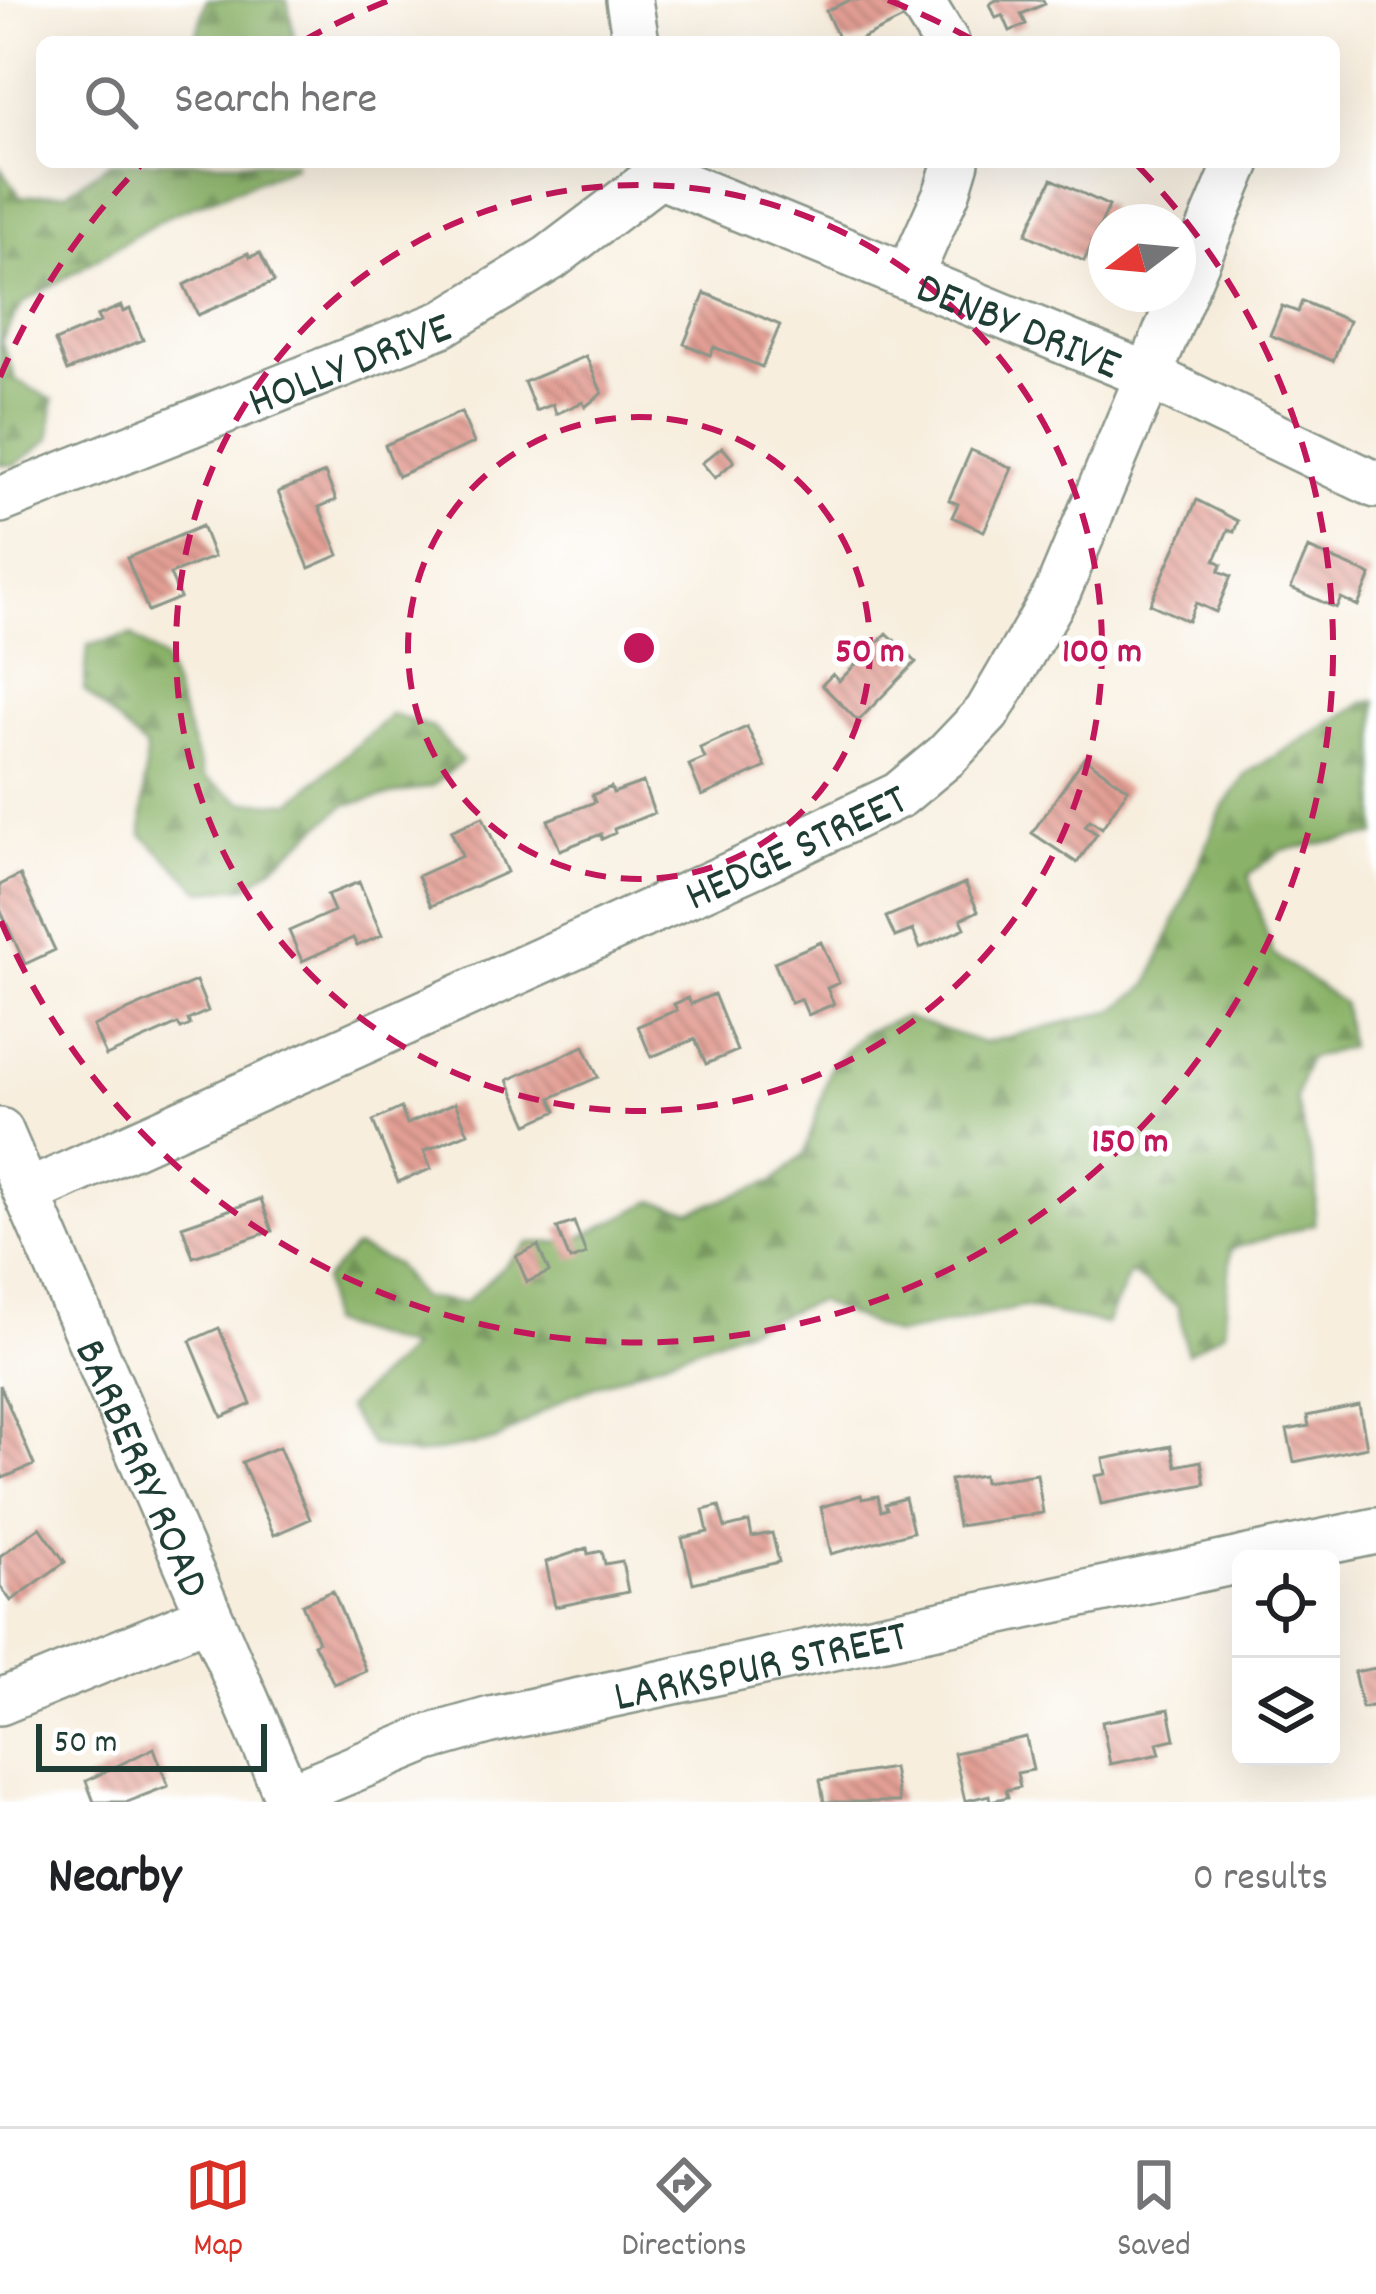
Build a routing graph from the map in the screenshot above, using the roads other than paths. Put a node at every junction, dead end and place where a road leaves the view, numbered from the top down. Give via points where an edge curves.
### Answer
1 (629, 0) edge
2 (920, 0) edge
3 (635, 36) edge
4 (942, 36) edge
5 (658, 168) edge
6 (954, 168) edge
7 (1235, 168) edge
8 (909, 278) junction
9 (1147, 375) junction
10 (1376, 485) edge
11 (0, 500) edge
12 (0, 1131) edge
13 (27, 1193) junction
14 (1376, 1531) edge
15 (1286, 1550) edge
16 (1232, 1561) edge
17 (209, 1616) junction
18 (0, 1702) edge
19 (289, 1799) edge

1 - 3 street
2 - 4 street
5 - 8 street, DENBY DRIVE
5 - 11 street, HOLLY DRIVE via 550,258 442,324
6 - 8 street
7 - 9 street, HEDGE STREET
8 - 9 street, DENBY DRIVE
9 - 10 street, DENBY DRIVE
9 - 13 street, HEDGE STREET via 1058,591 987,713 899,795
12 - 13 street, BARBERRY ROAD
13 - 17 street, BARBERRY ROAD
14 - 15 street, LARKSPUR STREET
16 - 19 street, LARKSPUR STREET via 491,1720 428,1738
17 - 18 street
17 - 19 street, BARBERRY ROAD

